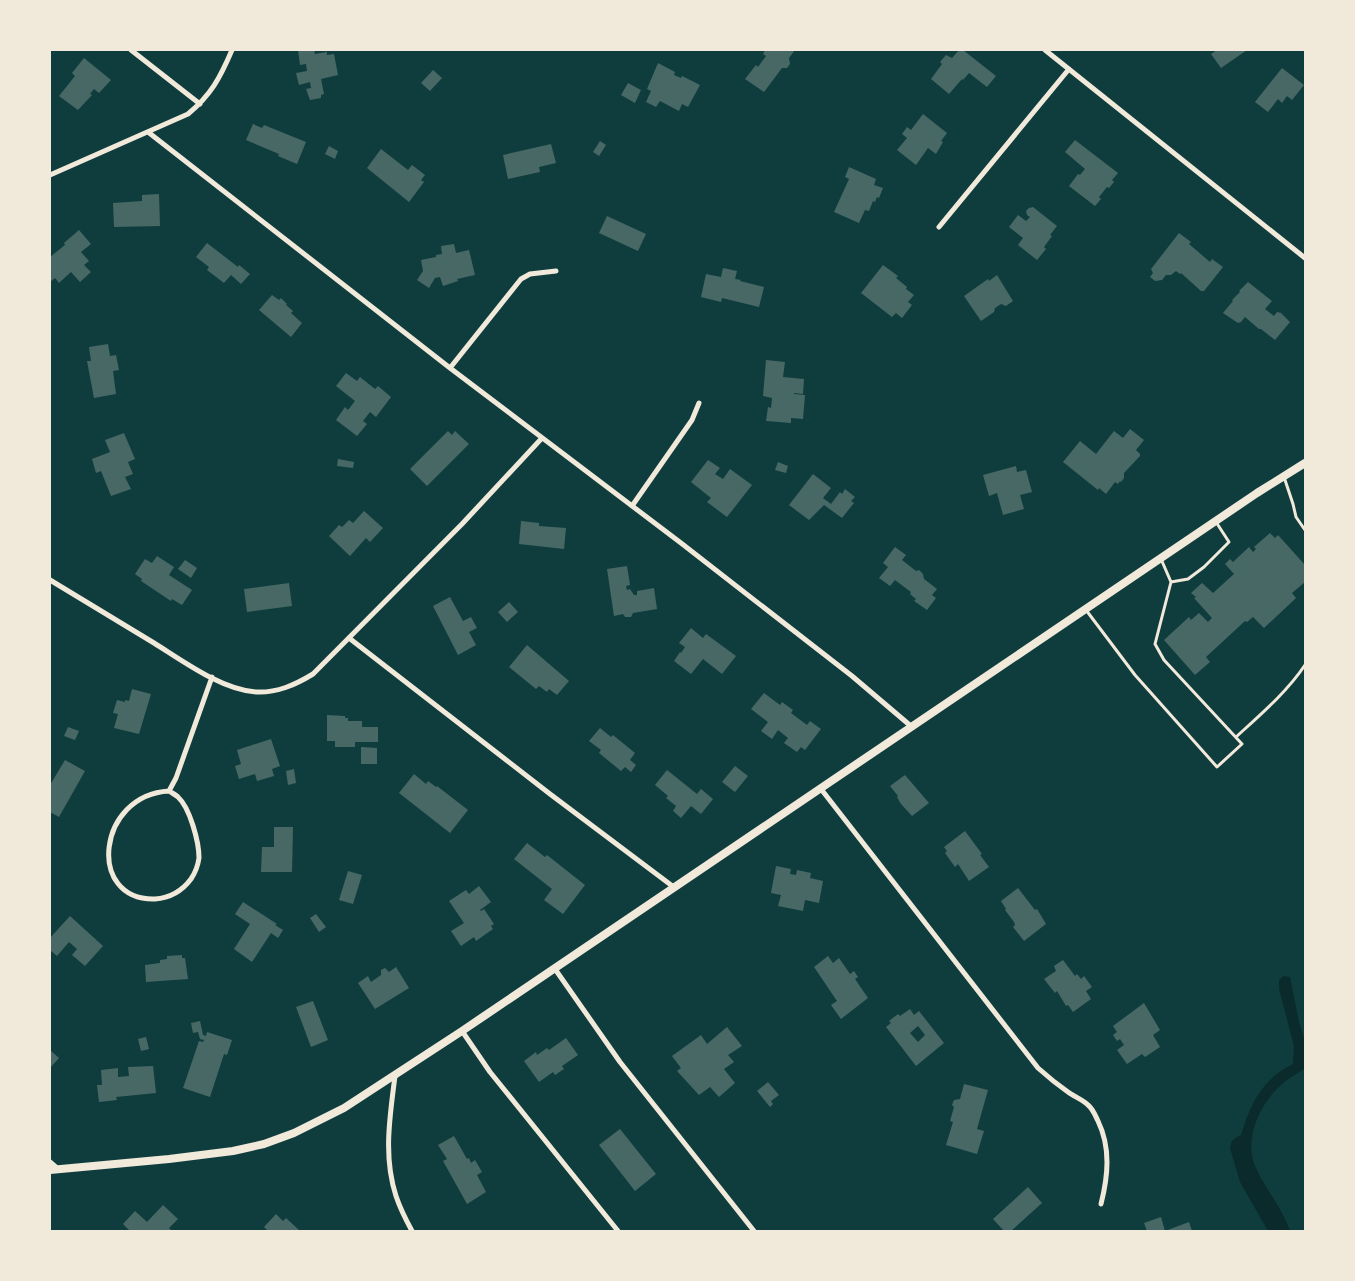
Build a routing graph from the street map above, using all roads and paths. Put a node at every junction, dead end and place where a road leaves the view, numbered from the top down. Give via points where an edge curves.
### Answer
1 (131, 50) edge
2 (232, 50) edge
3 (1045, 50) edge
4 (1069, 69) junction
5 (200, 104) junction
6 (148, 132) junction
7 (50, 175) edge
8 (939, 227) dead end
9 (1305, 258) edge
10 (556, 271) dead end
11 (450, 368) junction
12 (699, 403) dead end
13 (542, 438) junction
14 (1305, 463) edge
15 (1284, 476) junction
16 (632, 506) junction
17 (1215, 521) junction
18 (1305, 530) edge
19 (1161, 558) junction
20 (50, 580) edge
21 (1171, 582) junction
22 (1085, 610) junction
23 (349, 638) junction
24 (1305, 665) edge
25 (212, 677) junction
26 (912, 727) junction
27 (1236, 737) junction
28 (821, 789) junction
29 (168, 791) junction
30 (675, 888) junction
31 (554, 969) junction
32 (462, 1032) junction
33 (395, 1076) junction
34 (50, 1162) edge
35 (54, 1170) edge
36 (1100, 1204) dead end
37 (412, 1231) edge
38 (618, 1231) edge
39 (754, 1231) edge

1 - 5 street
2 - 5 street via 211,92
3 - 4 street
4 - 8 street
4 - 9 street
5 - 6 street via 188,114
6 - 7 street
6 - 11 street
10 - 11 street via 530,274 521,280
11 - 13 street
12 - 16 street via 692,420
13 - 16 street
13 - 23 street
14 - 15 street
15 - 17 street
15 - 18 lane via 1296,517
16 - 26 street via 852,676
17 - 19 street
17 - 21 lane via 1229,542 1188,579
19 - 21 lane
19 - 22 street
20 - 25 street
21 - 27 lane via 1155,644 1164,660
22 - 26 street
22 - 27 lane via 1135,675 1217,767 1242,744
23 - 25 street via 313,674 286,688 255,692 229,686
23 - 30 street
24 - 27 lane via 1297,677
25 - 29 street via 176,778
26 - 28 street
28 - 30 street
28 - 36 street via 1038,1068 1064,1090 1088,1104 1094,1112 1102,1129 1108,1164
29 - 29 street via 140,800 128,808 113,828 109,842 108,856 117,881 136,896 148,899 163,898 185,887 193,877 199,859 193,825 185,807
30 - 31 street
31 - 32 street
31 - 39 street via 620,1062
32 - 33 street
32 - 38 street via 490,1072
33 - 35 street via 344,1108 264,1144 178,1158
33 - 37 street via 388,1151 390,1174
34 - 35 street

